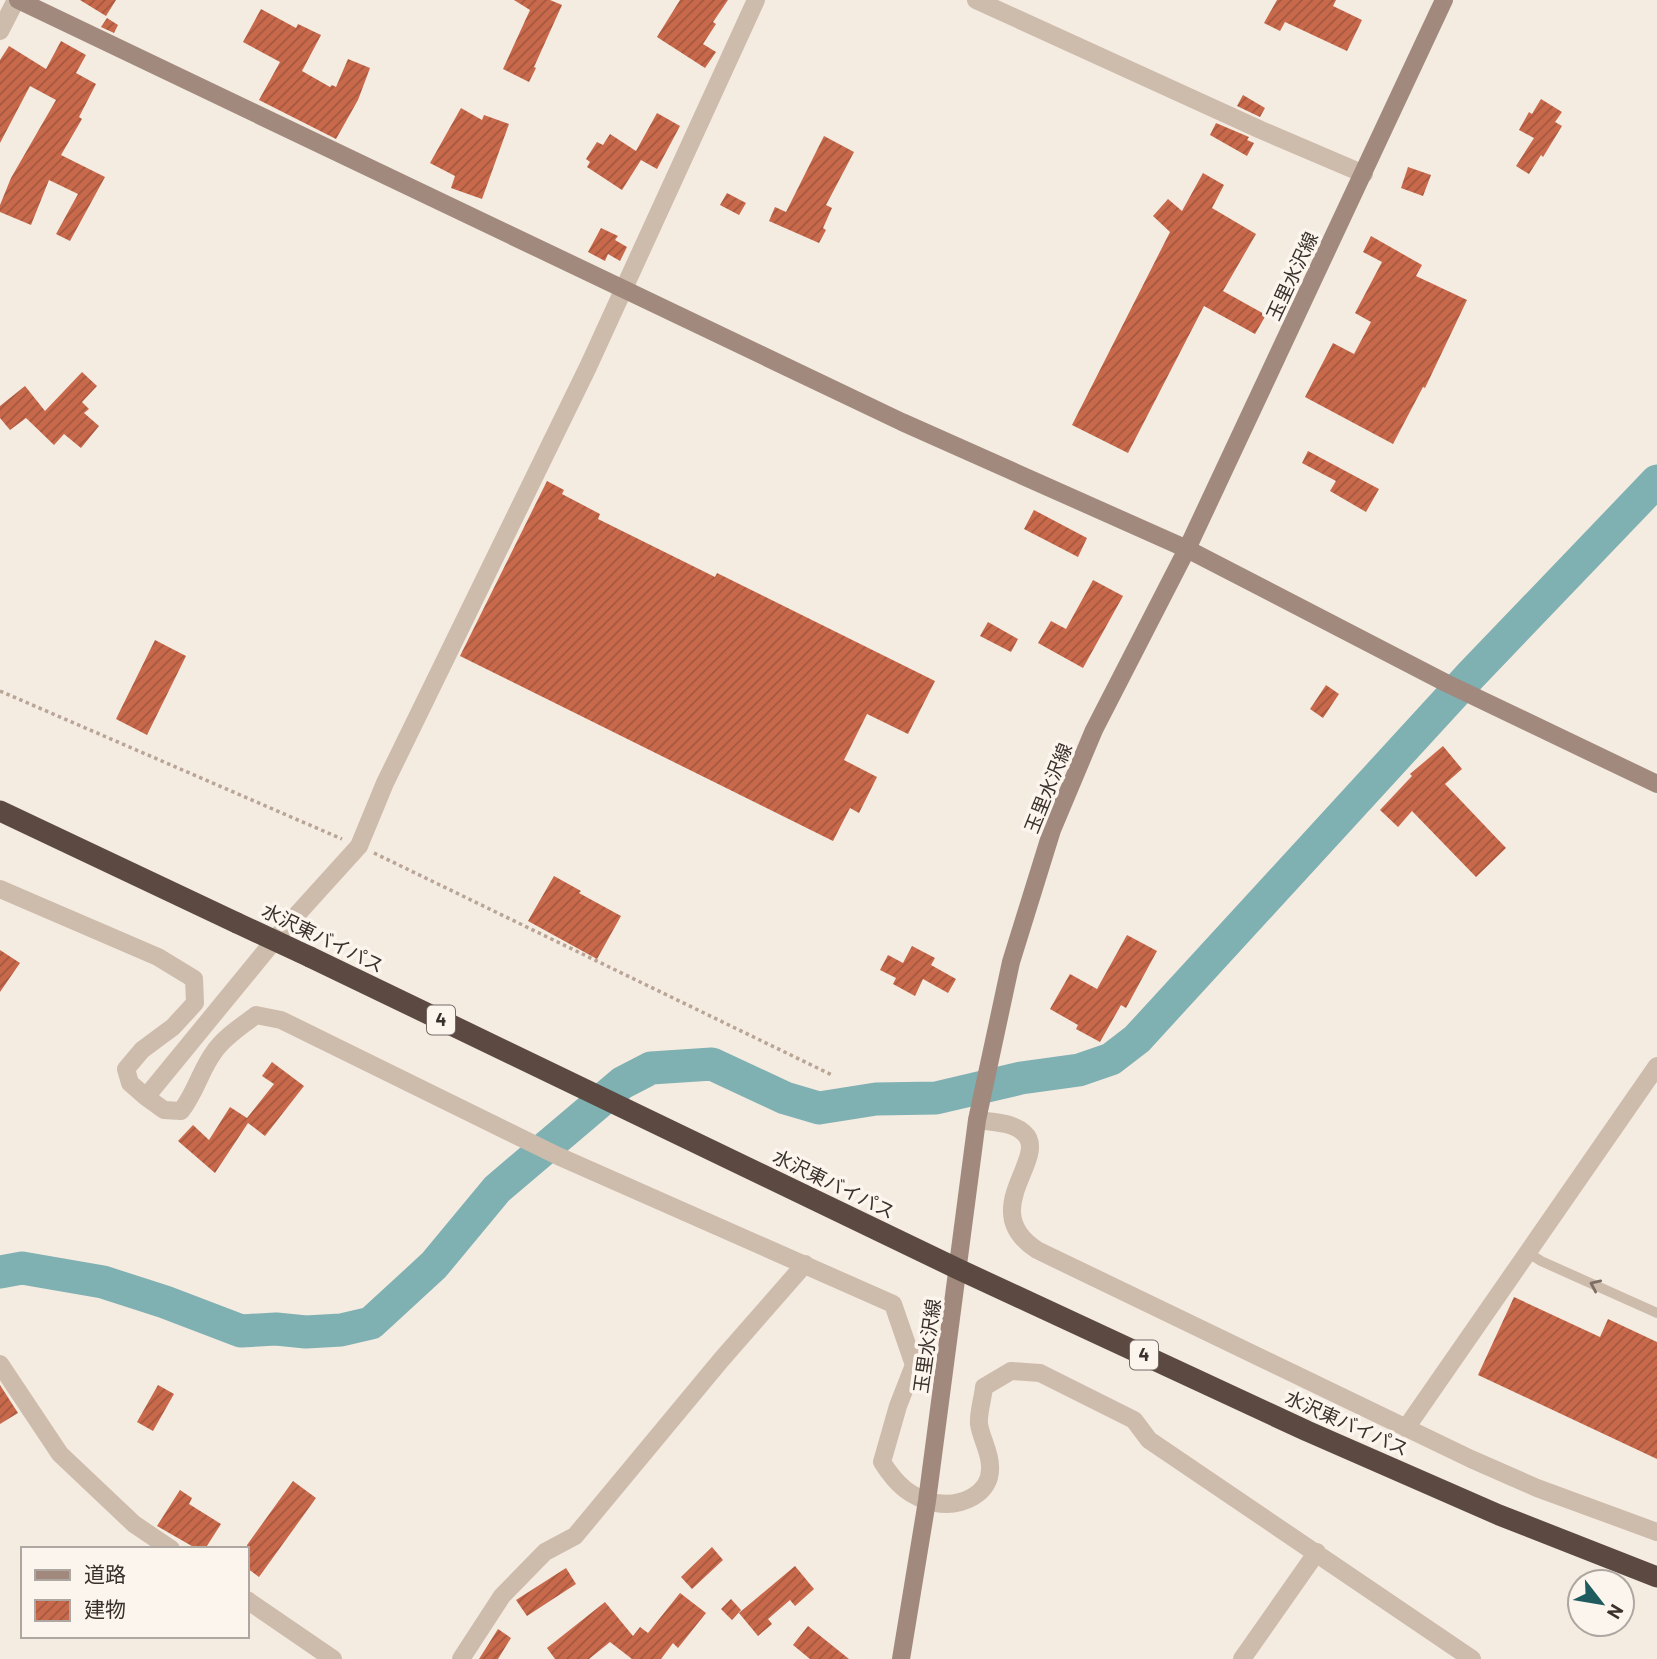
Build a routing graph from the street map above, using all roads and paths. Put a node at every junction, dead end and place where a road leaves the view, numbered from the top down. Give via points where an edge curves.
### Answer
1 (17, 0) edge
2 (756, 0) edge
3 (976, 0) edge
4 (1444, 0) edge
5 (0, 31) edge
6 (1364, 174) junction
7 (622, 290) junction
8 (1186, 549) junction
9 (0, 691) edge
10 (1657, 784) edge
11 (0, 811) edge
12 (359, 846) junction
13 (0, 889) edge
14 (1657, 1066) edge
15 (832, 1075) dead end
16 (146, 1097) junction
17 (977, 1120) junction
18 (1527, 1252) junction
19 (806, 1264) junction
20 (958, 1269) junction
21 (1657, 1313) edge
22 (0, 1364) edge
23 (1406, 1428) junction
24 (928, 1501) junction
25 (1657, 1532) edge
26 (167, 1547) edge
27 (1317, 1552) junction
28 (1657, 1577) edge
29 (248, 1601) edge
30 (899, 1656) edge
31 (333, 1659) edge
32 (461, 1659) edge
33 (1242, 1659) edge
34 (1472, 1659) edge

1 - 5 street
1 - 7 street
2 - 7 street
3 - 6 street
4 - 6 street, 玉里水沢線
6 - 8 street, 玉里水沢線
7 - 8 street
7 - 12 street
8 - 10 street
8 - 17 street, 玉里水沢線 via 1094,730 1052,830 1011,961
9 - 12 path
11 - 20 highway, 水沢東バイパス / 4, bridge
12 - 15 path
12 - 16 street via 282,931
13 - 16 street via 158,957 194,979 195,1003 126,1069 130,1083
14 - 18 street
16 - 19 street via 164,1110 181,1111 214,1051 256,1014 281,1020 510,1134
17 - 20 street, 玉里水沢線
17 - 23 street via 1013,1126 1028,1139 1027,1161 1013,1197 1011,1219 1028,1244
21 -> 18 lane
18 - 23 street
19 - 24 street via 893,1304 914,1365 883,1462 895,1484
19 - 32 street via 575,1536 545,1552 502,1596
20 - 24 street, 玉里水沢線
20 - 28 highway, 水沢東バイパス / 4 via 1307,1431 1499,1515
22 - 26 street via 60,1454 134,1524
23 - 25 street via 1537,1488
24 - 27 street via 965,1503 985,1487 991,1467 979,1423 984,1387 1011,1371 1040,1373 1134,1420 1149,1440
24 - 30 street, 玉里水沢線
27 - 33 street
27 - 34 street
29 - 31 street

